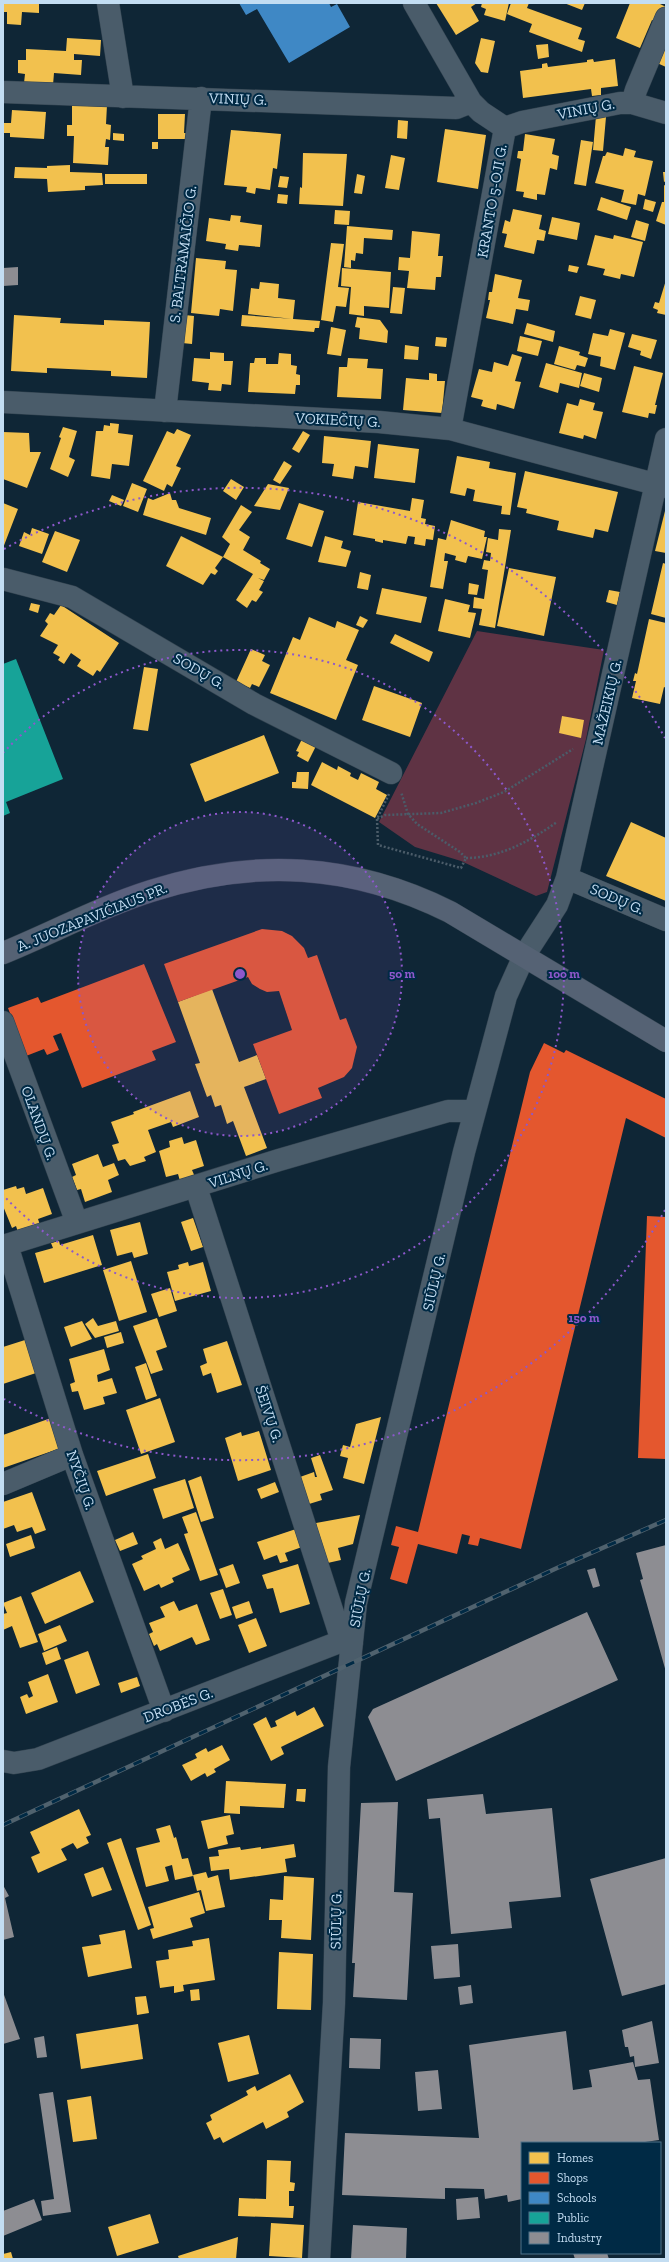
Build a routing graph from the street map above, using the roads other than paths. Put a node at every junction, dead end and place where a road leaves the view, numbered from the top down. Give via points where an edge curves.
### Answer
1 (108, 3) edge
2 (414, 3) edge
3 (666, 18) edge
4 (3, 92) edge
5 (123, 98) junction
6 (201, 98) junction
7 (471, 102) junction
8 (632, 103) junction
9 (666, 113) edge
10 (505, 128) junction
11 (3, 402) edge
12 (165, 411) junction
13 (450, 429) junction
14 (666, 439) edge
15 (660, 485) edge
16 (3, 579) edge
17 (395, 784) road end
18 (568, 878) junction
19 (666, 920) edge
20 (3, 953) edge
21 (524, 956) junction
22 (3, 1022) edge
23 (666, 1041) edge
24 (475, 1111) junction
25 (196, 1187) junction
26 (77, 1223) junction
27 (5, 1246) edge
28 (72, 1455) junction
29 (3, 1484) edge
30 (347, 1642) junction
31 (164, 1711) junction
32 (3, 1761) edge
33 (319, 2259) edge

1 - 5 street
2 - 7 street, KRANTO 5-OJI G.
3 - 8 street
4 - 5 street, VINIŲ G.
5 - 6 street, VINIŲ G.
6 - 7 street, VINIŲ G. via 456,108
6 - 12 street, S. BALTRAMAIČIO G.
7 - 10 street, KRANTO 5-OJI G.
8 - 9 street, VINIŲ G.
8 - 10 street, VINIŲ G. via 620,103 522,122
10 - 13 street, KRANTO 5-OJI G.
11 - 12 street, VOKIEČIŲ G.
12 - 13 street, VOKIEČIŲ G. via 379,422
13 - 15 street, VOKIEČIŲ G.
14 - 15 street, MAŽEIKIŲ G.
15 - 18 street, MAŽEIKIŲ G.
16 - 17 street, SODŲ G. via 72,597
18 - 19 street, SODŲ G.
18 - 21 street, MAŽEIKIŲ G. via 557,905
20 - 21 main road, A. JUOZAPAVIČIAUS PR. via 150,892 216,874 262,870 305,871 387,885 450,912
21 - 23 main road, A. JUOZAPAVIČIAUS PR.
21 - 24 street, SIŪLŲ G. via 506,996
22 - 26 street, OLANDŲ G.
24 - 25 street, VILNŲ G. via 448,1111
24 - 30 street, SIŪLŲ G.
25 - 26 street, VILNŲ G.
25 - 30 street, ŠEIVŲ G.
26 - 27 street, VILNŲ G.
27 - 28 street, NYČIŲ G.
28 - 29 street
28 - 31 street, NYČIŲ G.
30 - 31 street, DROBĖS G.
30 - 33 street, SIŪLŲ G. via 339,1767 334,2003
31 - 32 street, DROBĖS G. via 38,1759 14,1763

